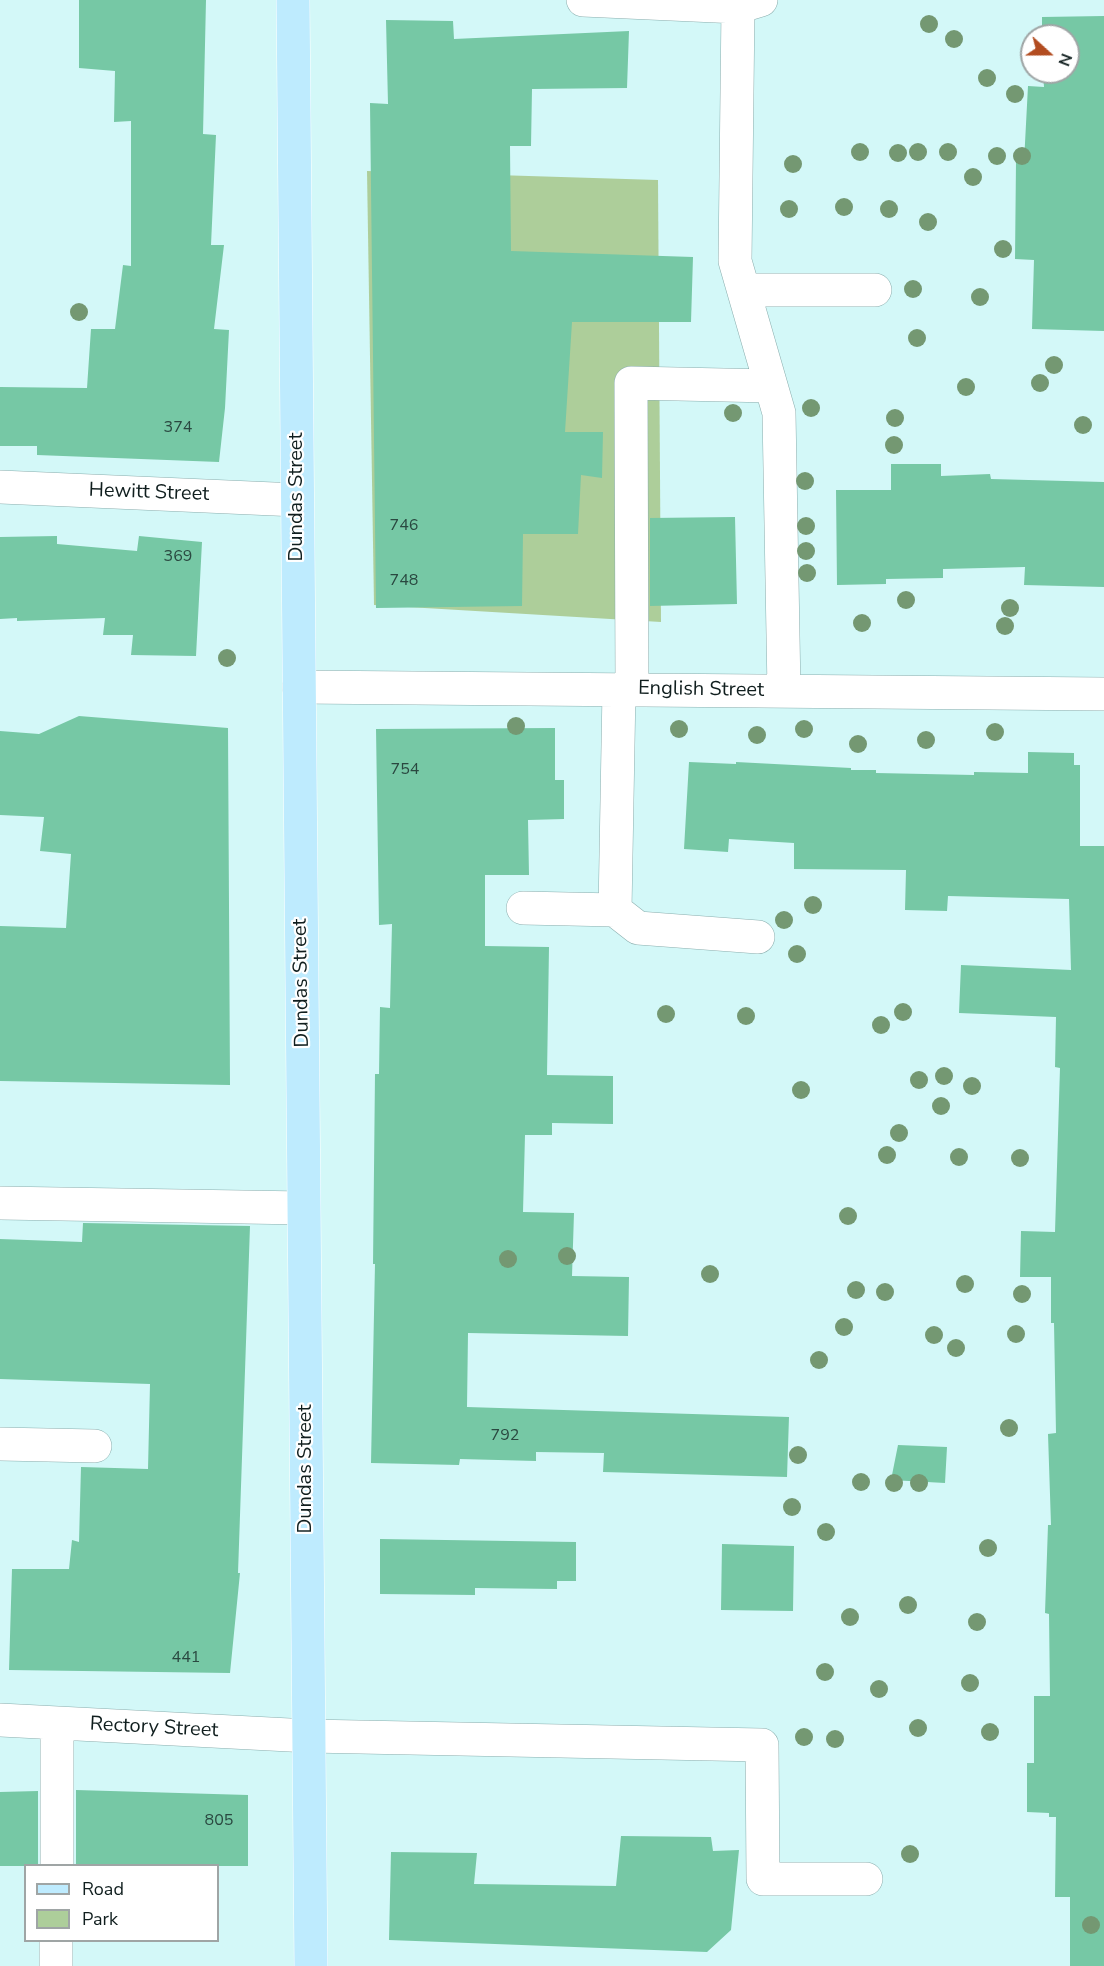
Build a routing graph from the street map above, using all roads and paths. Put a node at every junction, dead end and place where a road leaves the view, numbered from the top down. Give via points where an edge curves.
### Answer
1 (293, 0) edge
2 (583, 0) edge
3 (749, 4) edge
4 (744, 290) junction
5 (875, 290) dead end
6 (771, 386) junction
7 (0, 487) edge
8 (297, 500) junction
9 (299, 687) junction
10 (626, 690) junction
11 (784, 691) junction
12 (1104, 694) edge
13 (523, 908) dead end
14 (615, 910) junction
15 (758, 937) dead end
16 (0, 1203) edge
17 (304, 1208) junction
18 (0, 1444) edge
19 (95, 1446) dead end
20 (0, 1720) edge
21 (57, 1723) junction
22 (309, 1736) junction
23 (57, 1864) edge
24 (866, 1879) dead end
25 (56, 1942) edge
26 (56, 1966) edge
27 (311, 1966) edge

1 - 8 main road, Dundas Street
2 - 3 street
3 - 4 street via 735,261
4 - 5 street
4 - 6 street
6 - 10 street via 631,383
6 - 11 street via 779,413
7 - 8 street, Hewitt Street
8 - 9 main road, Dundas Street
9 - 10 street, English Street
9 - 17 main road, Dundas Street
10 - 11 street, English Street
10 - 14 street
11 - 12 street, English Street
13 - 14 street
14 - 15 street via 638,928
16 - 17 street
17 - 22 main road, Dundas Street
18 - 19 street
20 - 21 street, Rectory Street
21 - 22 street, Rectory Street
21 - 23 street
22 - 24 street, Rectory Street via 762,1745 764,1879
22 - 27 main road, Dundas Street
25 - 26 street

